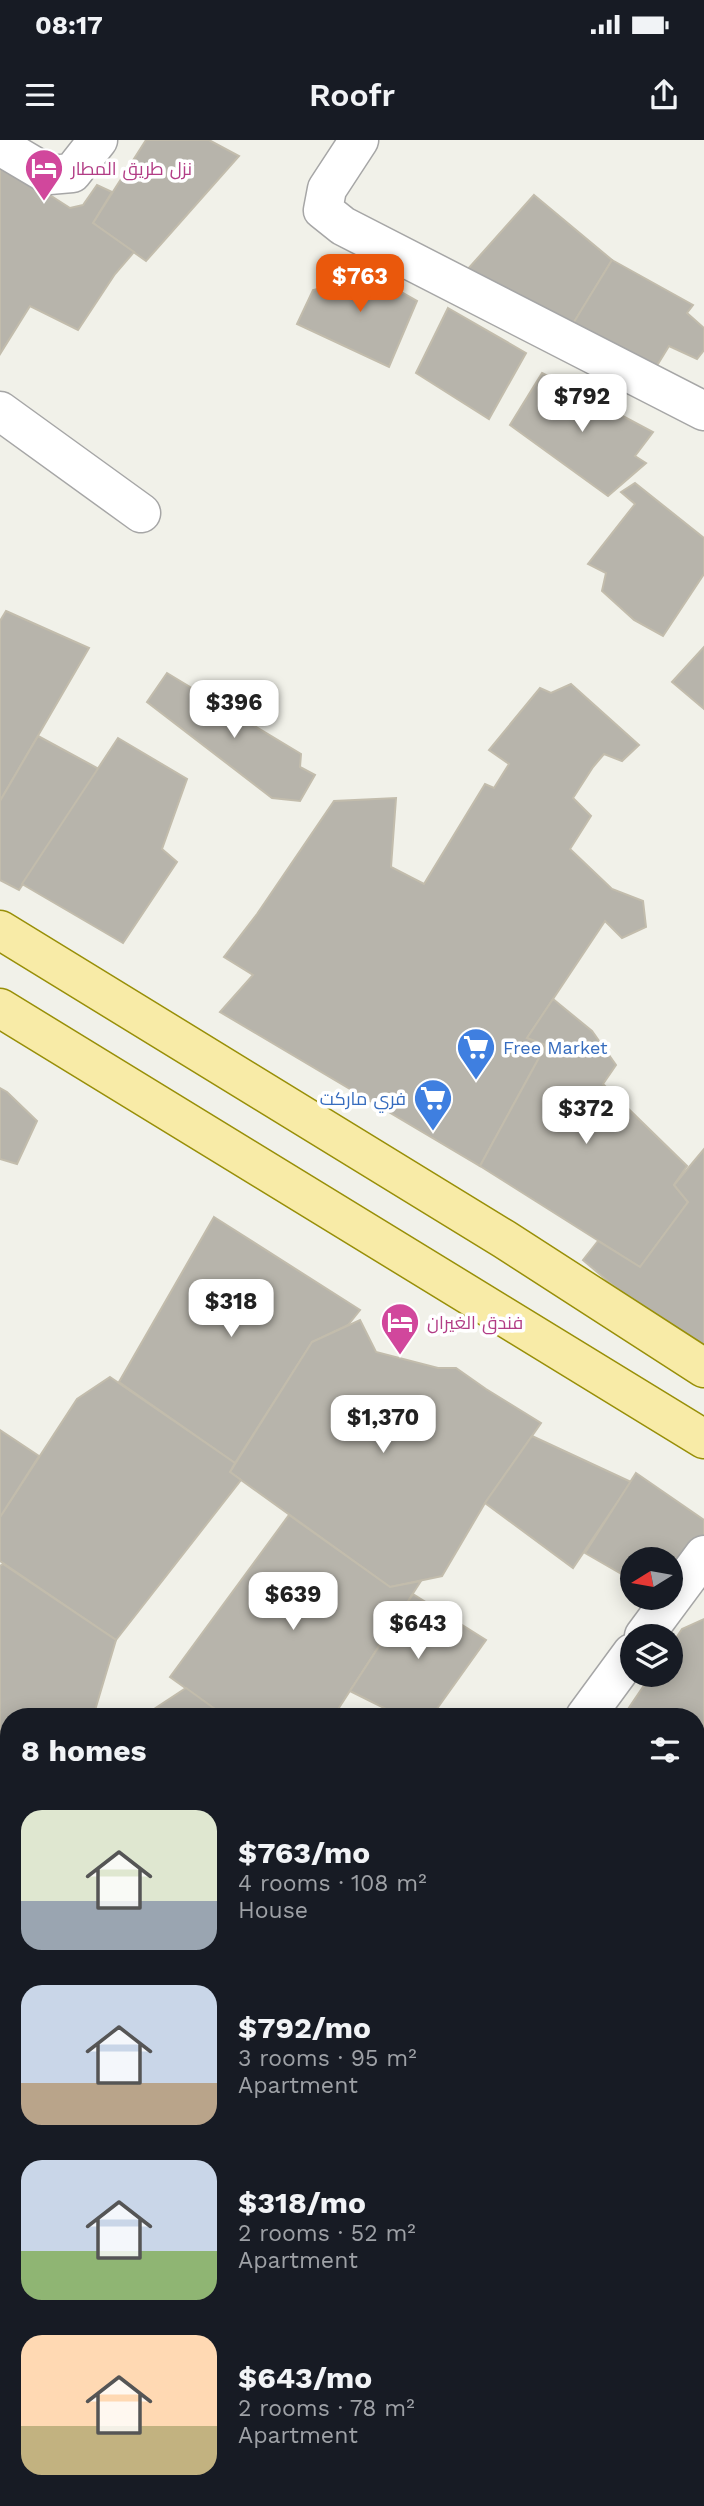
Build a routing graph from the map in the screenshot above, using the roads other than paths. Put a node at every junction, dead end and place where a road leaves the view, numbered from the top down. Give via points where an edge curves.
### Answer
1 (98, 140) edge
2 (359, 140) edge
3 (0, 146) edge
4 (0, 411) edge
5 (704, 411) edge
6 (141, 513) dead end
7 (0, 930) edge
8 (0, 1008) edge
9 (704, 1368) edge
10 (704, 1439) edge
11 (704, 1555) edge
12 (653, 1624) edge
13 (620, 1669) edge
14 (591, 1708) edge

1 - 3 street via 72,173 49,175
2 - 5 street via 327,189 323,210 343,226
4 - 6 street
7 - 9 main road
8 - 10 main road
11 - 12 street
13 - 14 street

